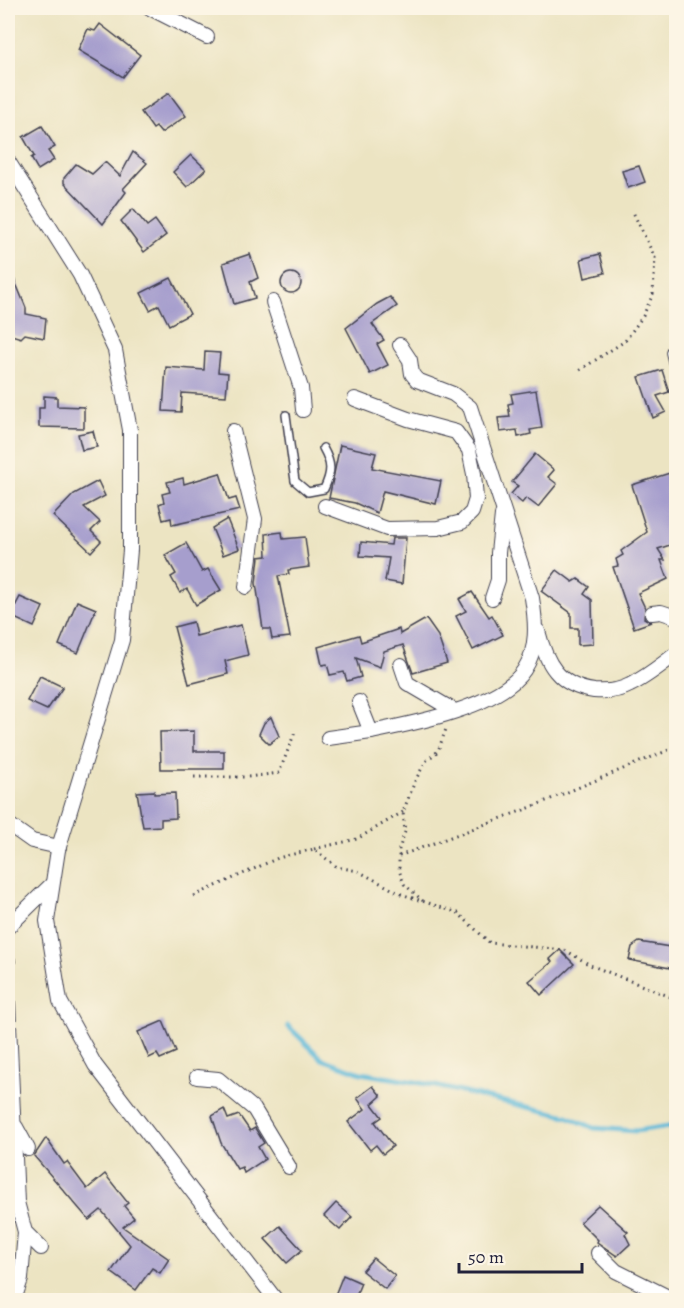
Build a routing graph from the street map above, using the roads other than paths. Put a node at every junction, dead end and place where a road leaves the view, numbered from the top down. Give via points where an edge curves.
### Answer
1 (150, 8) edge
2 (207, 37) dead end
3 (8, 161) edge
4 (273, 302) dead end
5 (400, 345) dead end
6 (355, 399) dead end
7 (303, 410) dead end
8 (286, 415) dead end
9 (233, 431) dead end
10 (323, 448) dead end
11 (325, 506) dead end
12 (503, 507) junction
13 (246, 587) dead end
14 (492, 598) dead end
15 (652, 613) dead end
16 (676, 617) edge
17 (536, 623) junction
18 (676, 654) edge
19 (401, 665) dead end
20 (359, 702) dead end
21 (453, 710) junction
22 (371, 732) junction
23 (328, 738) dead end
24 (8, 824) edge
25 (59, 847) junction
26 (51, 885) junction
27 (8, 927) edge
28 (8, 961) edge
29 (8, 975) edge
30 (8, 1002) edge
31 (197, 1077) dead end
32 (10, 1083) edge
33 (14, 1122) junction
34 (28, 1149) dead end
35 (289, 1167) dead end
36 (25, 1232) junction
37 (40, 1248) dead end
38 (598, 1253) dead end
39 (14, 1300) edge
40 (276, 1300) edge
41 (650, 1300) edge
42 (672, 1300) edge

1 - 2 street
3 - 25 street via 80,275 115,350 130,430 130,550 122,640
4 - 7 street via 301,388
5 - 12 street via 417,380 453,394 470,407
6 - 11 street via 456,432 469,450 476,499 472,512 462,522 438,528 387,530
8 - 10 lane via 295,481 308,492 324,489 330,475 331,462
9 - 13 street via 255,519
12 - 14 street via 498,580
12 - 17 street
15 - 16 street
17 - 18 street via 551,665 562,680 581,689 607,692 629,686
17 - 21 street via 532,652 524,671 506,689
19 - 21 street via 407,683
20 - 22 street
21 - 22 street
22 - 23 street
24 - 25 street via 32,841
25 - 26 street
26 - 27 street
26 - 40 street via 47,921 60,1001 95,1065
28 - 29 street
30 - 32 street
31 - 35 street via 218,1079 254,1109
32 - 33 street
33 - 34 street
33 - 36 street via 14,1182
36 - 37 street
36 - 39 street via 21,1279
38 - 42 street via 616,1271
41 - 42 street

